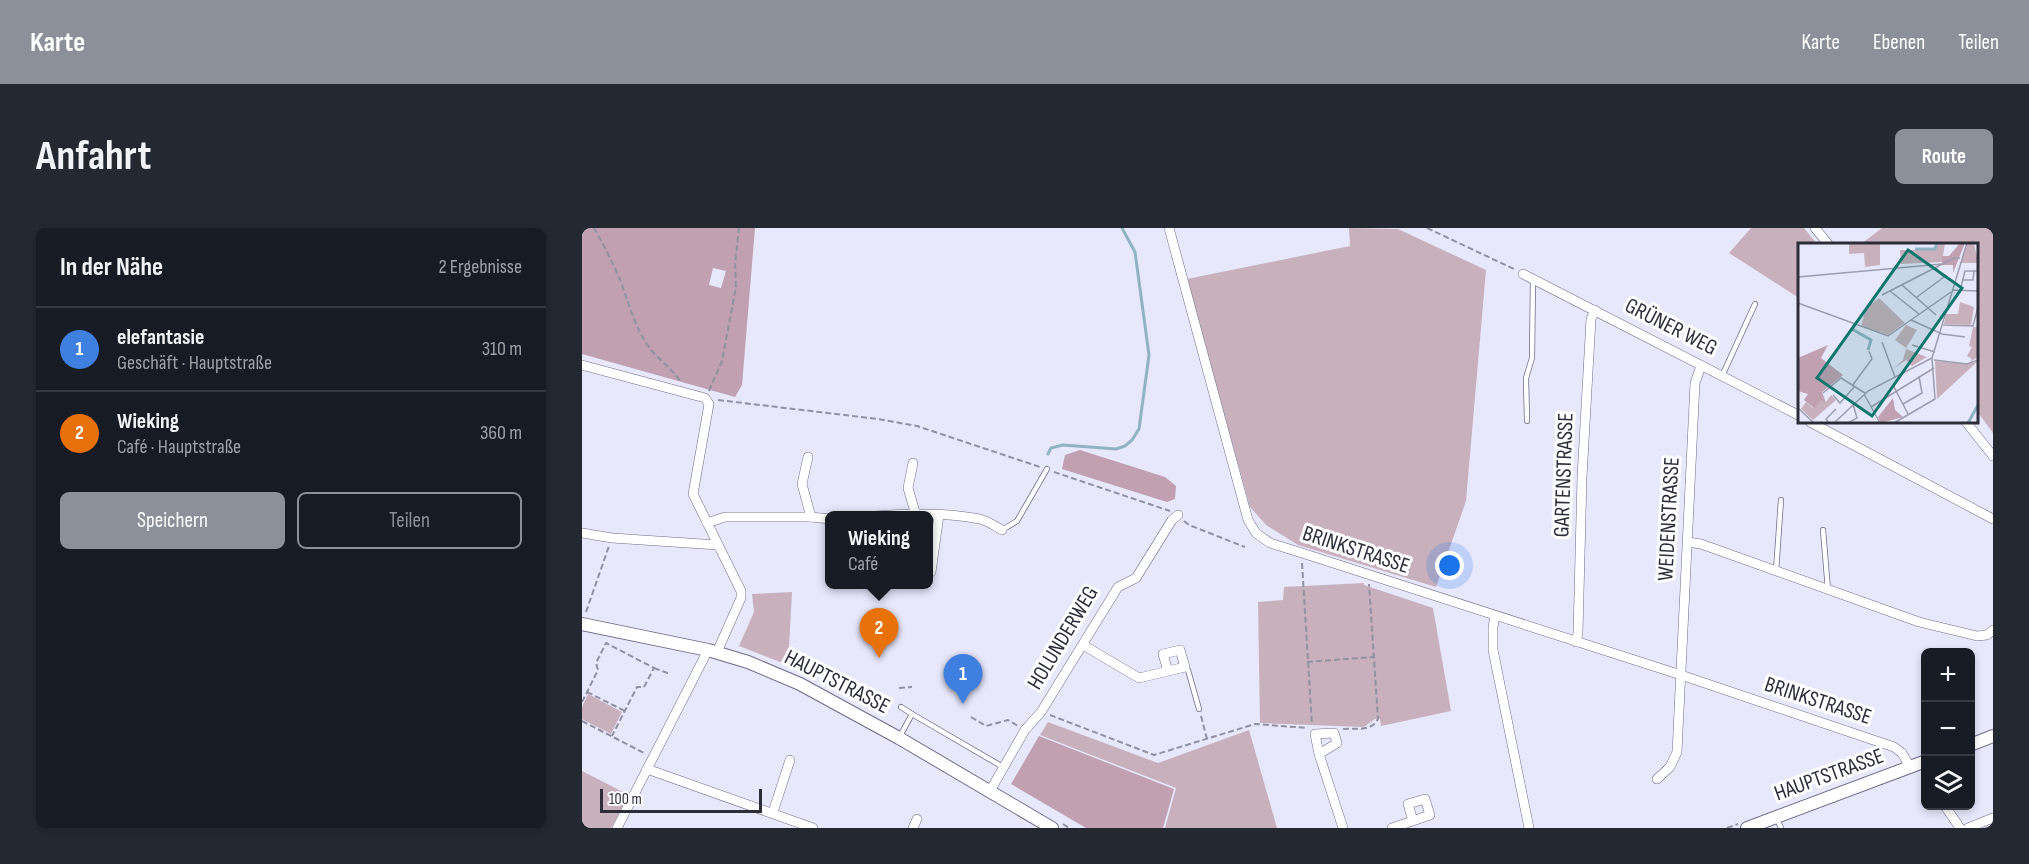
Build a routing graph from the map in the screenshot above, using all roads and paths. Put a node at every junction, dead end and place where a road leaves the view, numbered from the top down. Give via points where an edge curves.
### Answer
1 (594, 228) edge
2 (739, 228) edge
3 (1169, 228) edge
4 (1427, 228) edge
5 (1815, 228) edge
6 (1827, 243) edge
7 (1528, 276) junction
8 (1755, 304) dead end
9 (1595, 310) junction
10 (582, 365) edge
11 (1701, 366) junction
12 (1722, 376) junction
13 (688, 394) junction
14 (705, 398) junction
15 (1798, 415) edge
16 (1527, 422) dead end
17 (1812, 423) edge
18 (1967, 423) edge
19 (1993, 456) edge
20 (808, 457) dead end
21 (913, 463) dead end
22 (1047, 469) junction
23 (1781, 500) dead end
24 (915, 511) edge
25 (933, 514) edge
26 (939, 515) junction
27 (1179, 515) junction
28 (811, 517) junction
29 (825, 518) edge
30 (1993, 519) edge
31 (707, 523) junction
32 (1002, 530) joint
33 (1823, 530) dead end
34 (582, 533) edge
35 (612, 538) junction
36 (1688, 542) junction
37 (718, 545) junction
38 (1245, 547) dead end
39 (1302, 553) junction
40 (933, 564) edge
41 (1776, 570) junction
42 (1371, 575) junction
43 (1828, 590) junction
44 (1495, 615) junction
45 (584, 618) edge
46 (1993, 630) edge
47 (1576, 642) junction
48 (1083, 645) junction
49 (713, 651) junction
50 (1373, 657) junction
51 (1307, 662) junction
52 (1185, 667) junction
53 (654, 668) junction
54 (1168, 671) junction
55 (670, 674) dead end
56 (1681, 675) junction
57 (912, 687) dead end
58 (899, 688) dead end
59 (587, 692) junction
60 (582, 702) edge
61 (901, 707) dead end
62 (1199, 709) joint
63 (625, 711) junction
64 (1041, 712) junction
65 (912, 714) junction
66 (971, 717) dead end
67 (582, 721) edge
68 (1025, 730) junction
69 (1334, 733) junction
70 (612, 736) junction
71 (1993, 736) edge
72 (899, 738) junction
73 (1207, 739) junction
74 (1975, 743) edge
75 (1319, 754) junction
76 (653, 757) junction
77 (790, 760) dead end
78 (1921, 763) edge
79 (1004, 767) junction
80 (1910, 767) junction
81 (647, 770) junction
82 (1657, 779) dead end
83 (990, 791) junction
84 (1948, 810) edge
85 (773, 812) junction
86 (1993, 818) edge
87 (1413, 821) dead end
88 (1779, 822) edge
89 (620, 827) edge
90 (813, 828) edge
91 (1052, 828) edge
92 (1343, 828) edge
93 (1392, 828) edge
94 (1529, 828) edge
95 (1747, 828) edge
96 (1960, 828) edge
97 (1968, 828) edge

1 - 13 path via 649,347 672,369
2 - 14 path via 736,287 722,361
3 - 39 street, BRINKSTRASSE via 1248,520 1256,533 1270,543
4 - 7 path
5 - 6 street
7 - 9 street, GRÜNER WEG
7 - 16 lane via 1532,358 1526,378
8 - 12 lane
9 - 11 street, GRÜNER WEG
9 - 47 street, GARTENSTRASSE via 1591,319 1583,455
10 - 13 street
11 - 12 street, GRÜNER WEG
11 - 36 street, WEIDENSTRASSE via 1695,383
12 - 15 street, GRÜNER WEG
13 - 14 street
14 - 22 path via 917,426
14 - 31 street via 709,404 693,494
17 - 30 street
18 - 19 street
20 - 28 street via 802,484
21 - 24 street via 909,488
22 - 27 path
22 - 32 lane via 1017,521
23 - 41 lane
25 - 26 street
26 - 32 street via 982,520
26 - 40 street
27 - 38 path via 1189,525
27 - 48 street, HOLUNDERWEG via 1136,578 1118,587
28 - 29 street
28 - 31 street via 725,517
31 - 37 street
33 - 43 lane
34 - 35 street
35 - 37 street
35 - 45 path
36 - 41 street
36 - 56 street, WEIDENSTRASSE
37 - 49 street via 741,598
39 - 42 street, BRINKSTRASSE
39 - 51 path
41 - 43 street
42 - 44 street, BRINKSTRASSE
42 - 50 path via 1368,586
43 - 46 street via 1919,622 1977,636
44 - 47 street, BRINKSTRASSE
44 - 94 street via 1493,650
45 - 49 street, HAUPTSTRASSE
47 - 56 street, BRINKSTRASSE
48 - 54 street via 1139,678
48 - 64 street, HOLUNDERWEG
49 - 72 street, HAUPTSTRASSE via 811,689
49 - 76 street
50 - 51 path
50 - 69 path via 1378,719 1369,728 1338,729
51 - 73 path via 1312,729 1255,724
52 - 54 street
52 - 54 street via 1180,650 1163,654
52 - 62 lane
53 - 55 path
53 - 59 path via 606,643
53 - 63 path via 644,687 637,687
56 - 80 street, BRINKSTRASSE via 1894,747
56 - 82 street, WEIDENSTRASSE via 1677,752 1670,767
57 - 58 path
59 - 60 path
59 - 63 path
61 - 65 lane
62 - 73 path
63 - 70 path
64 - 68 street, HOLUNDERWEG
64 - 73 path via 1154,755
65 - 72 lane
65 - 79 lane
66 - 68 path via 986,726 1008,720
67 - 70 path
68 - 79 street, HOLUNDERWEG
69 - 75 street via 1338,743
69 - 75 street via 1315,734
70 - 76 path
71 - 74 street
72 - 83 street, HAUPTSTRASSE
75 - 92 street
76 - 81 street
77 - 85 street
78 - 80 street, HAUPTSTRASSE
79 - 83 street, HOLUNDERWEG
80 - 88 street, HAUPTSTRASSE
81 - 85 street
81 - 89 street
83 - 91 street, HAUPTSTRASSE
84 - 96 street
85 - 90 street
86 - 97 street
87 - 93 street
88 - 95 street, HAUPTSTRASSE

